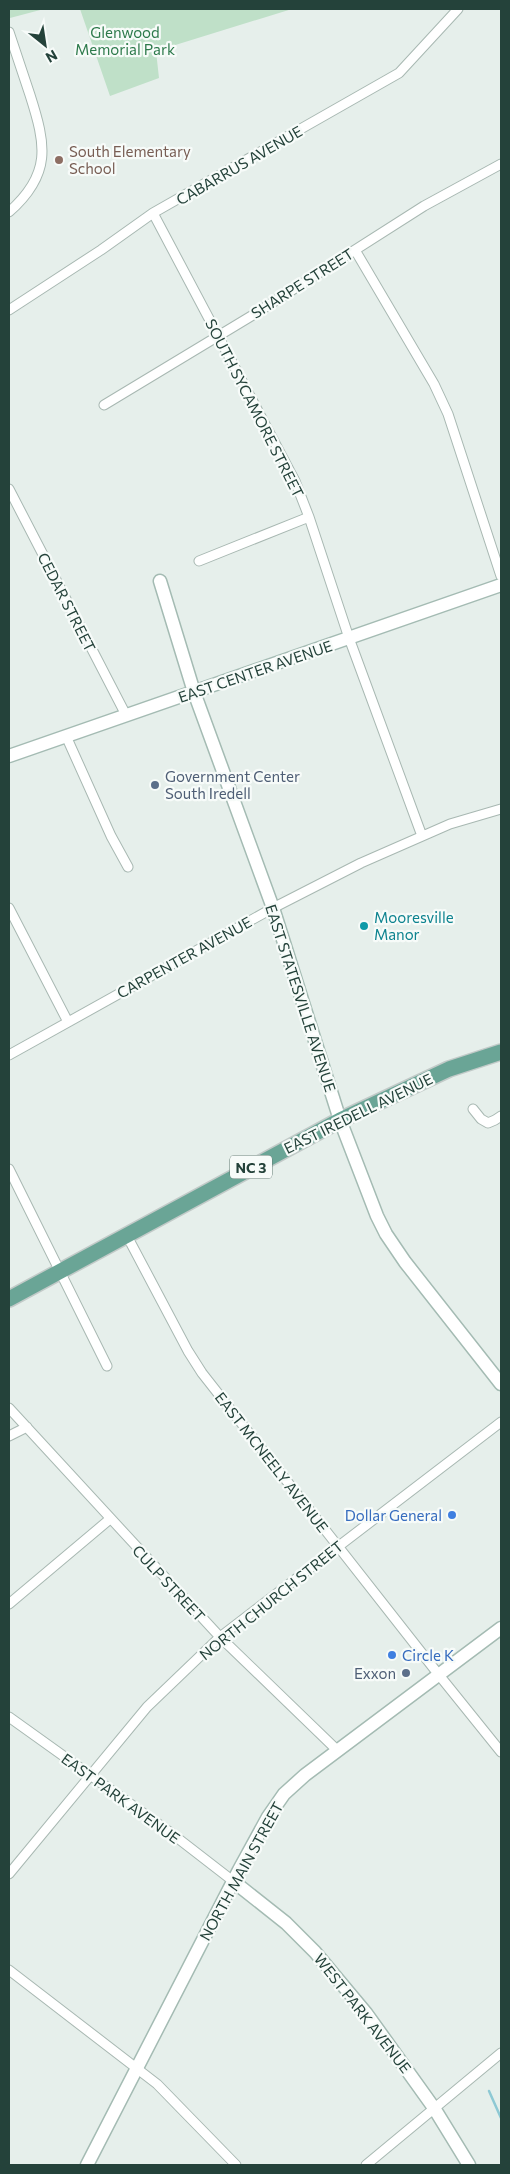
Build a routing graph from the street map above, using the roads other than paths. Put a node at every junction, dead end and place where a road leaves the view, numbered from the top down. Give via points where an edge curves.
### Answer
1 (458, 9) edge
2 (9, 32) edge
3 (501, 164) edge
4 (9, 212) edge
5 (153, 214) junction
6 (356, 250) junction
7 (9, 310) edge
8 (217, 336) junction
9 (104, 405) dead end
10 (9, 489) edge
11 (309, 517) junction
12 (199, 561) dead end
13 (501, 576) edge
14 (160, 582) dead end
15 (501, 585) edge
16 (349, 638) junction
17 (194, 692) junction
18 (126, 715) junction
19 (66, 736) junction
20 (9, 756) edge
21 (501, 809) edge
22 (422, 836) junction
23 (128, 867) dead end
24 (9, 908) edge
25 (273, 908) junction
26 (68, 1022) junction
27 (501, 1052) edge
28 (9, 1056) edge
29 (473, 1109) dead end
30 (501, 1116) edge
31 (340, 1120) junction
32 (9, 1169) edge
33 (126, 1234) junction
34 (59, 1272) junction
35 (9, 1299) edge
36 (107, 1366) dead end
37 (501, 1384) edge
38 (9, 1408) edge
39 (501, 1422) edge
40 (27, 1427) junction
41 (9, 1436) edge
42 (110, 1519) junction
43 (338, 1546) junction
44 (9, 1604) edge
45 (501, 1628) edge
46 (220, 1638) junction
47 (438, 1675) junction
48 (9, 1717) edge
49 (338, 1751) junction
50 (501, 1752) edge
51 (89, 1775) junction
52 (9, 1874) edge
53 (233, 1881) junction
54 (9, 1970) edge
55 (501, 2053) edge
56 (138, 2069) junction
57 (434, 2108) junction
58 (87, 2165) edge
59 (236, 2165) edge
60 (366, 2165) edge
61 (469, 2165) edge

1 - 5 street, CABARRUS AVENUE via 399,74
2 - 4 street via 43,139 36,181
3 - 6 street, SHARPE STREET via 424,206
5 - 7 street, CABARRUS AVENUE
5 - 8 street, SOUTH SYCAMORE STREET
6 - 8 street, SHARPE STREET
6 - 13 street via 448,414
8 - 9 street, SHARPE STREET
8 - 11 street, SOUTH SYCAMORE STREET via 295,481
10 - 18 street, CEDAR STREET
11 - 12 street
11 - 16 street, SOUTH SYCAMORE STREET
14 - 17 street, EAST STATESVILLE AVENUE
15 - 16 street, EAST CENTER AVENUE
16 - 17 street, EAST CENTER AVENUE
16 - 22 street, SOUTH SYCAMORE STREET
17 - 18 street, EAST CENTER AVENUE
17 - 25 street, EAST STATESVILLE AVENUE
18 - 19 street, EAST CENTER AVENUE
19 - 20 street, EAST CENTER AVENUE
19 - 23 street
21 - 22 street, CARPENTER AVENUE
22 - 25 street, CARPENTER AVENUE
24 - 26 street
25 - 26 street, CARPENTER AVENUE
25 - 31 street, EAST STATESVILLE AVENUE
26 - 28 street, CARPENTER AVENUE
27 - 31 main road, EAST IREDELL AVENUE / NC 3 via 449,1069
29 - 30 street via 488,1122
31 - 33 main road, EAST IREDELL AVENUE / NC 3
31 - 37 street, EAST STATESVILLE AVENUE via 386,1234
32 - 34 street
33 - 34 main road, EAST IREDELL AVENUE / NC 3
33 - 43 street, EAST MCNEELY AVENUE via 202,1373
34 - 35 main road, EAST IREDELL AVENUE / NC 3
34 - 36 street
38 - 40 street, CULP STREET
39 - 43 street, NORTH CHURCH STREET
40 - 41 street
40 - 42 street, CULP STREET
42 - 44 street
42 - 46 street, CULP STREET
43 - 46 street, NORTH CHURCH STREET
43 - 47 street, EAST MCNEELY AVENUE
45 - 47 street, NORTH MAIN STREET
46 - 49 street, CULP STREET
46 - 51 street, NORTH CHURCH STREET via 147,1707
47 - 49 street, NORTH MAIN STREET
47 - 50 street, EAST MCNEELY AVENUE
48 - 51 street, EAST PARK AVENUE
49 - 53 street, NORTH MAIN STREET via 284,1794
51 - 52 street, NORTH CHURCH STREET
51 - 53 street, EAST PARK AVENUE
53 - 56 street, NORTH MAIN STREET
53 - 57 street, WEST PARK AVENUE via 286,1923 315,1952 366,2013
54 - 56 street
55 - 57 street
56 - 58 street, NORTH MAIN STREET
56 - 59 street via 157,2084
57 - 60 street
57 - 61 street, WEST PARK AVENUE

